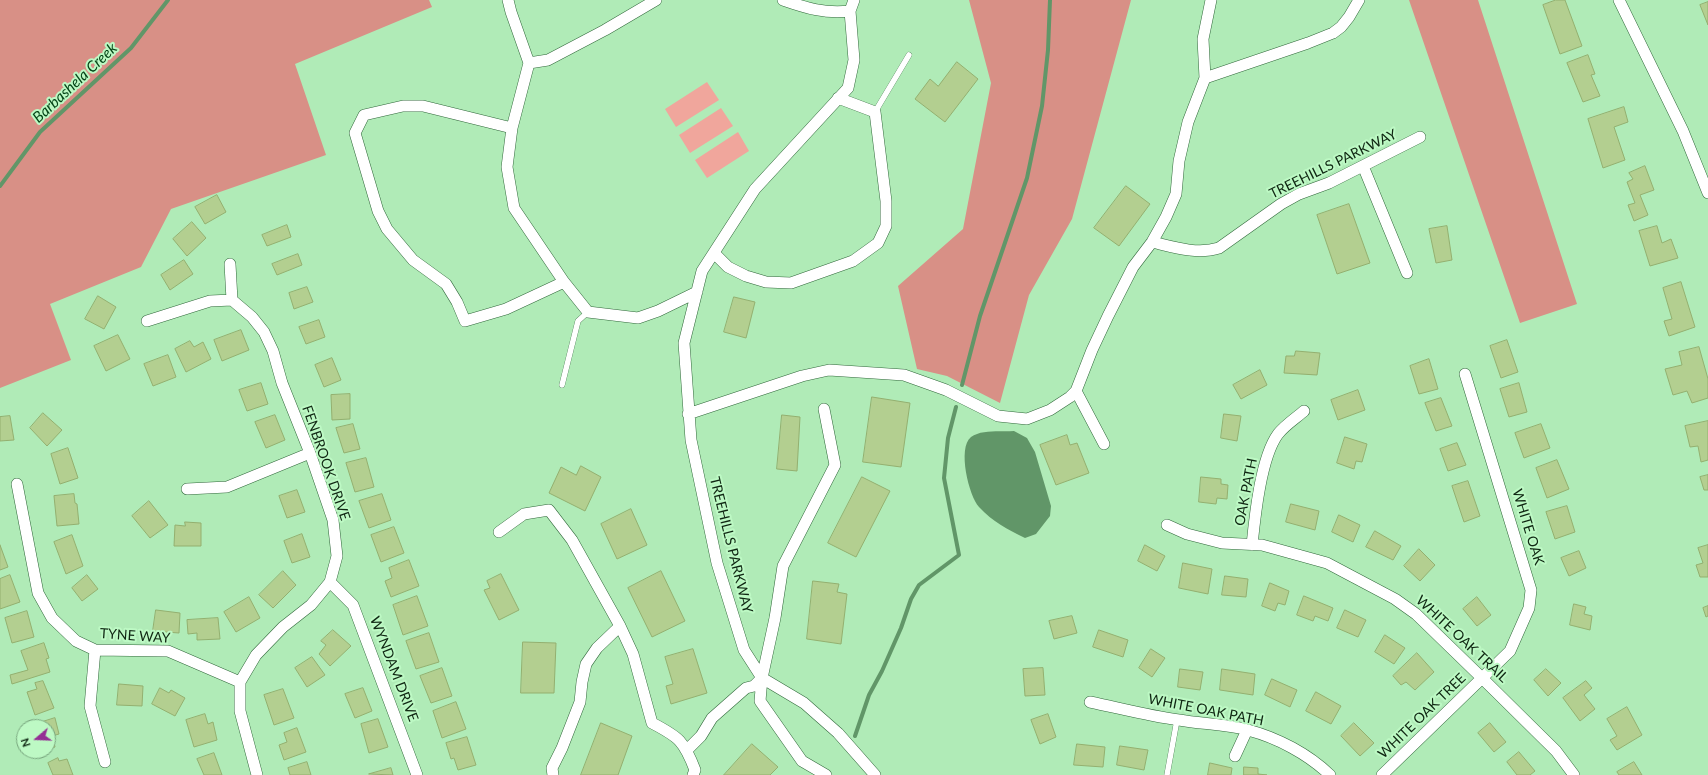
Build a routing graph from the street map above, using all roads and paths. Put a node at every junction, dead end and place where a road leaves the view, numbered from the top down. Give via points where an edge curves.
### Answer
1 (508, 0) edge
2 (656, 0) edge
3 (783, 0) edge
4 (854, 0) edge
5 (1211, 0) edge
6 (1359, 0) edge
7 (1619, 0) edge
8 (850, 11) junction
9 (909, 55) dead end
10 (529, 63) junction
11 (1205, 78) junction
12 (838, 98) junction
13 (875, 112) junction
14 (512, 128) junction
15 (1420, 137) dead end
16 (1363, 166) junction
17 (1708, 194) edge
18 (1152, 242) junction
19 (714, 253) junction
20 (230, 264) dead end
21 (1407, 272) dead end
22 (564, 282) junction
23 (697, 292) junction
24 (232, 300) junction
25 (588, 312) junction
26 (147, 321) dead end
27 (1466, 374) dead end
28 (562, 385) dead end
29 (1076, 391) junction
30 (824, 409) dead end
31 (1304, 411) dead end
32 (688, 414) junction
33 (1104, 444) dead end
34 (310, 453) junction
35 (17, 484) dead end
36 (187, 489) dead end
37 (1166, 525) dead end
38 (499, 532) dead end
39 (1252, 545) junction
40 (330, 582) junction
41 (620, 626) junction
42 (95, 650) junction
43 (762, 678) junction
44 (1482, 678) junction
45 (240, 682) junction
46 (1090, 702) dead end
47 (1177, 720) junction
48 (1247, 730) junction
49 (687, 750) junction
50 (1235, 756) dead end
51 (105, 762) dead end
52 (257, 775) edge
53 (417, 775) edge
54 (553, 775) edge
55 (693, 775) edge
56 (826, 775) edge
57 (875, 775) edge
58 (1167, 775) edge
59 (1330, 775) edge
60 (1382, 775) edge
61 (1574, 775) edge

1 - 10 street
2 - 10 street via 548,60
3 - 8 street via 834,13
4 - 8 street, TREEHILLS PARKWAY
5 - 11 street via 1203,39
6 - 11 street via 1349,17 1333,33
7 - 17 street via 1683,131
8 - 12 street, TREEHILLS PARKWAY via 854,60 848,88
9 - 13 lane
10 - 14 street
11 - 18 street via 1188,122 1179,160 1176,194
12 - 13 street
12 - 19 street, TREEHILLS PARKWAY via 755,189
13 - 19 street via 886,201 886,226 878,243 853,261 791,283 766,282 746,276 728,267
14 - 22 street via 507,168 514,208
14 - 22 street via 423,106 403,106 364,115 355,133 378,211 387,229 413,260 446,284 465,322 506,309
15 - 16 street, TREEHILLS PARKWAY
16 - 18 street, TREEHILLS PARKWAY via 1299,194 1219,248 1208,252
16 - 21 street
18 - 29 street via 1133,268 1115,302
19 - 23 street, TREEHILLS PARKWAY via 702,271
20 - 24 street
22 - 25 street
23 - 25 street via 638,318
23 - 32 street, TREEHILLS PARKWAY via 684,343
24 - 26 street via 210,301
24 - 34 street, FENBROOK DRIVE via 252,317 264,332
25 - 28 lane via 578,321
27 - 44 street, WHITE OAK via 1531,590 1530,608 1510,651
29 - 32 street via 1050,410 1027,419 998,416 946,390 904,375 829,370 802,376
29 - 33 street
30 - 43 street, TREEHILLS PARKWAY via 835,465 783,566
31 - 39 street, OAK PATH via 1278,433 1265,462
32 - 43 street, TREEHILLS PARKWAY via 691,440 719,570 744,650
34 - 36 street via 228,487
34 - 40 street, FENBROOK DRIVE via 333,520 336,556
35 - 42 street, TYNE WAY via 38,592 52,618 76,641
37 - 39 street, WHITE OAK TRAIL via 1187,534 1222,543
38 - 41 street via 524,514 549,510 572,540
39 - 44 street, WHITE OAK TRAIL via 1262,545 1332,565 1395,599 1416,614
40 - 45 street, FENBROOK DRIVE via 311,605 283,627 256,656
40 - 53 street, WYNDAM DRIVE via 353,605
41 - 49 street via 634,654 652,723 673,735
41 - 54 street via 597,648 586,664 580,702 552,768
42 - 45 street, TYNE WAY via 168,651
42 - 51 street via 90,706
43 - 49 street via 754,686 746,688 712,718 701,736
43 - 56 street, TREEHILLS PARKWAY via 760,701 802,761
43 - 57 street, TREEHILLS PARKWAY via 804,703 838,734
44 - 60 street, WHITE OAK TREE
44 - 61 street, WHITE OAK TRAIL via 1556,751
45 - 52 street via 240,711
46 - 47 street, WHITE OAK PATH
47 - 48 street, WHITE OAK PATH
47 - 58 lane
48 - 50 street
48 - 59 street, WHITE OAK PATH via 1267,736 1316,761
49 - 55 street via 695,770

